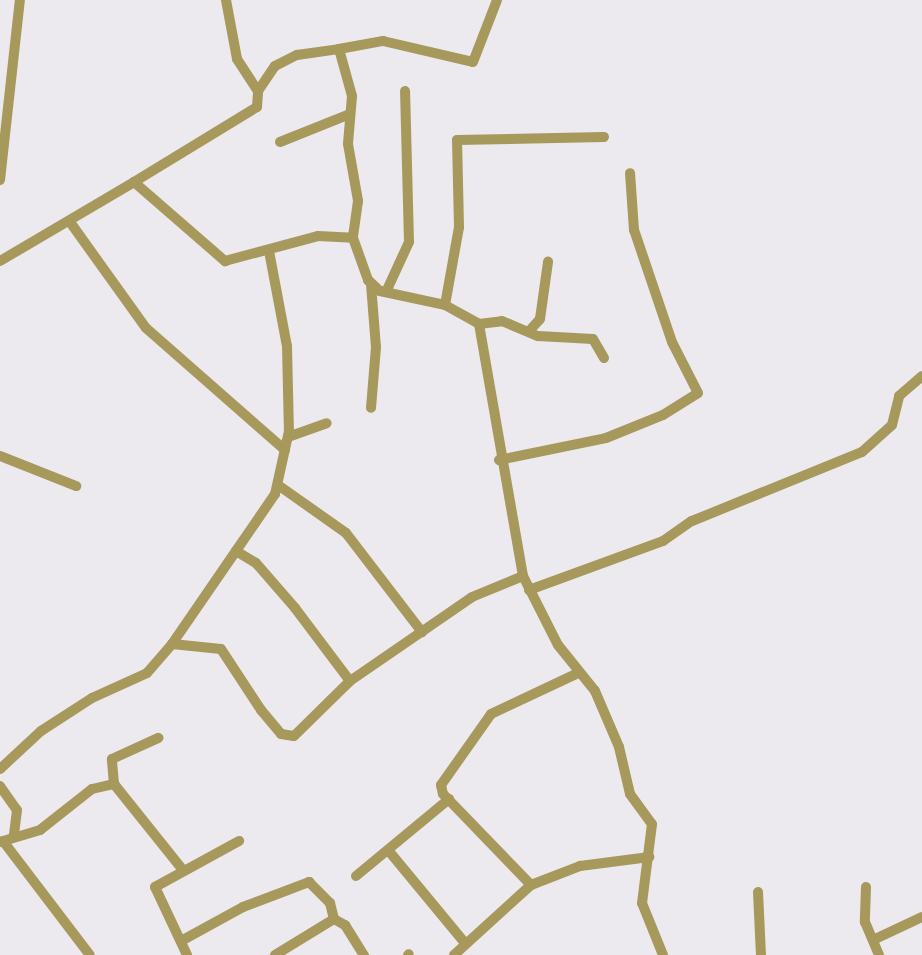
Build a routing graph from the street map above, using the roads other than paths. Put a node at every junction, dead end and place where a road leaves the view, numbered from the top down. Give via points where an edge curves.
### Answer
1 (20, 0) edge
2 (226, 0) edge
3 (496, 0) edge
4 (339, 49) junction
5 (258, 91) junction
6 (405, 91) dead end
7 (350, 114) junction
8 (604, 137) dead end
9 (280, 142) dead end
10 (630, 173) dead end
11 (0, 180) edge
12 (134, 182) junction
13 (70, 222) junction
14 (354, 238) junction
15 (269, 251) junction
16 (0, 261) edge
17 (548, 262) dead end
18 (371, 284) junction
19 (386, 292) junction
20 (445, 305) junction
21 (479, 324) junction
22 (531, 329) junction
23 (604, 358) dead end
24 (922, 376) edge
25 (371, 408) dead end
26 (327, 423) dead end
27 (288, 437) junction
28 (285, 450) junction
29 (0, 456) edge
30 (500, 460) junction
31 (278, 485) junction
32 (76, 486) dead end
33 (236, 551) junction
34 (523, 576) junction
35 (529, 590) junction
36 (422, 632) junction
37 (172, 644) junction
38 (578, 673) junction
39 (350, 681) junction
40 (158, 738) dead end
41 (0, 769) edge
42 (114, 784) junction
43 (0, 786) edge
44 (449, 800) junction
45 (6, 840) edge
46 (239, 841) dead end
47 (388, 850) junction
48 (649, 857) junction
49 (183, 870) junction
50 (356, 876) dead end
51 (531, 885) junction
52 (866, 887) dead end
53 (758, 892) dead end
54 (922, 917) edge
55 (334, 919) junction
56 (873, 940) junction
57 (181, 941) junction
58 (465, 943) junction
59 (90, 955) edge
60 (187, 955) edge
61 (275, 955) edge
62 (364, 955) edge
63 (454, 955) edge
64 (663, 955) edge
65 (761, 955) edge
66 (879, 955) edge

1 - 11 street
2 - 5 street via 237,59
3 - 4 street via 472,62 383,41
4 - 5 street via 297,55 275,66
4 - 7 street via 352,96
5 - 12 street via 257,107
6 - 19 street via 409,242
7 - 9 street
7 - 14 street via 348,144 358,201
8 - 20 street via 457,140 459,227
10 - 30 street via 634,230 672,342 698,393 663,416 606,438
12 - 13 street
12 - 15 street via 225,261
13 - 16 street
13 - 28 street via 146,328
14 - 15 street via 318,236
14 - 18 street
15 - 27 street via 287,346
17 - 22 street via 540,319
18 - 19 street
18 - 25 street via 376,347
19 - 20 street
20 - 21 street
21 - 22 street via 502,321
21 - 30 street
22 - 23 street via 538,336 593,339
24 - 35 street via 900,396 892,425 862,452 692,521 663,541
26 - 27 street
27 - 28 street
28 - 31 street
29 - 32 street
30 - 34 street
31 - 33 street
31 - 36 street via 346,532
33 - 37 street
33 - 39 street via 256,563
34 - 35 street
34 - 36 street via 471,597
35 - 38 street
36 - 39 street
37 - 39 street via 221,649 261,710 288,736 301,732
37 - 41 street via 147,673 99,694 41,731
38 - 44 street via 491,714 441,785
38 - 48 street via 595,691 619,747 630,794 652,824
40 - 42 street via 112,759
42 - 45 street via 92,789 40,830
42 - 49 street
43 - 45 street via 17,810
44 - 47 street
44 - 51 street
45 - 59 street
46 - 49 street
47 - 50 street
47 - 58 street
48 - 51 street via 580,866
48 - 64 street via 642,903
49 - 57 street via 155,892
51 - 58 street
52 - 56 street via 864,916
53 - 65 street
54 - 56 street
55 - 57 street via 330,903 309,882 243,907
55 - 61 street
55 - 62 street via 345,925
56 - 66 street
57 - 60 street
58 - 63 street

